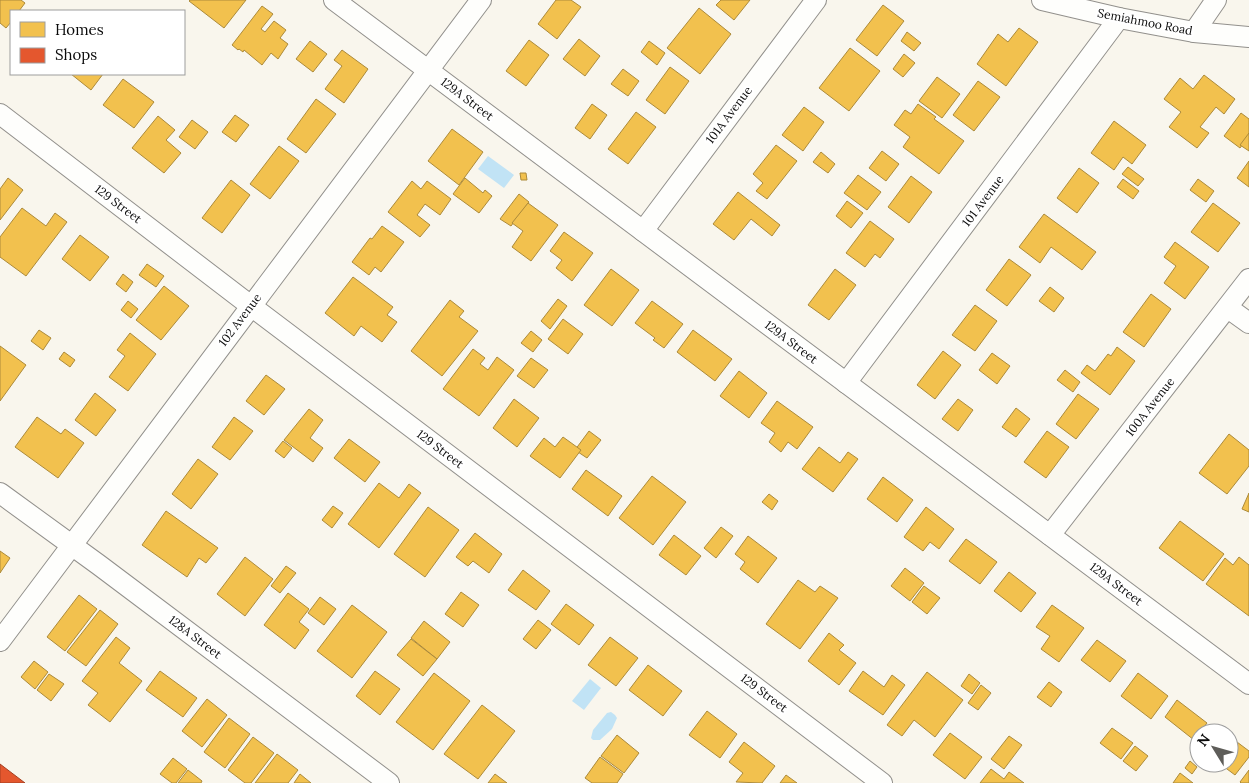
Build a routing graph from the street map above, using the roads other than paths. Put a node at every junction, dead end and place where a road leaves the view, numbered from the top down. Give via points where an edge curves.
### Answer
1 (334, 0) edge
2 (481, 0) edge
3 (816, 0) edge
4 (1042, 0) edge
5 (1216, 0) edge
6 (1120, 18) junction
7 (1194, 32) junction
8 (1249, 37) edge
9 (428, 70) junction
10 (0, 114) edge
11 (643, 231) junction
12 (1249, 279) edge
13 (251, 306) junction
14 (1228, 308) junction
15 (1249, 323) edge
16 (846, 383) junction
17 (0, 493) edge
18 (1050, 535) junction
19 (70, 545) junction
20 (0, 641) edge
21 (1249, 684) edge
22 (389, 783) edge
23 (882, 783) edge

1 - 9 street, 129A Street
2 - 9 street, 102 Avenue
3 - 11 street, 101A Avenue
4 - 6 street, Semiahmoo Road
5 - 7 street
6 - 7 street, Semiahmoo Road
6 - 16 street, 101 Avenue
7 - 8 street, Semiahmoo Road
9 - 11 street, 129A Street
9 - 13 street, 102 Avenue
10 - 13 street, 129 Street
11 - 16 street, 129A Street
12 - 14 street, 100A Avenue
13 - 19 street, 102 Avenue
13 - 23 street, 129 Street
14 - 15 street
14 - 18 street, 100A Avenue
16 - 18 street, 129A Street
17 - 19 street, 128A Street
18 - 21 street, 129A Street
19 - 20 street, 102 Avenue
19 - 22 street, 128A Street

